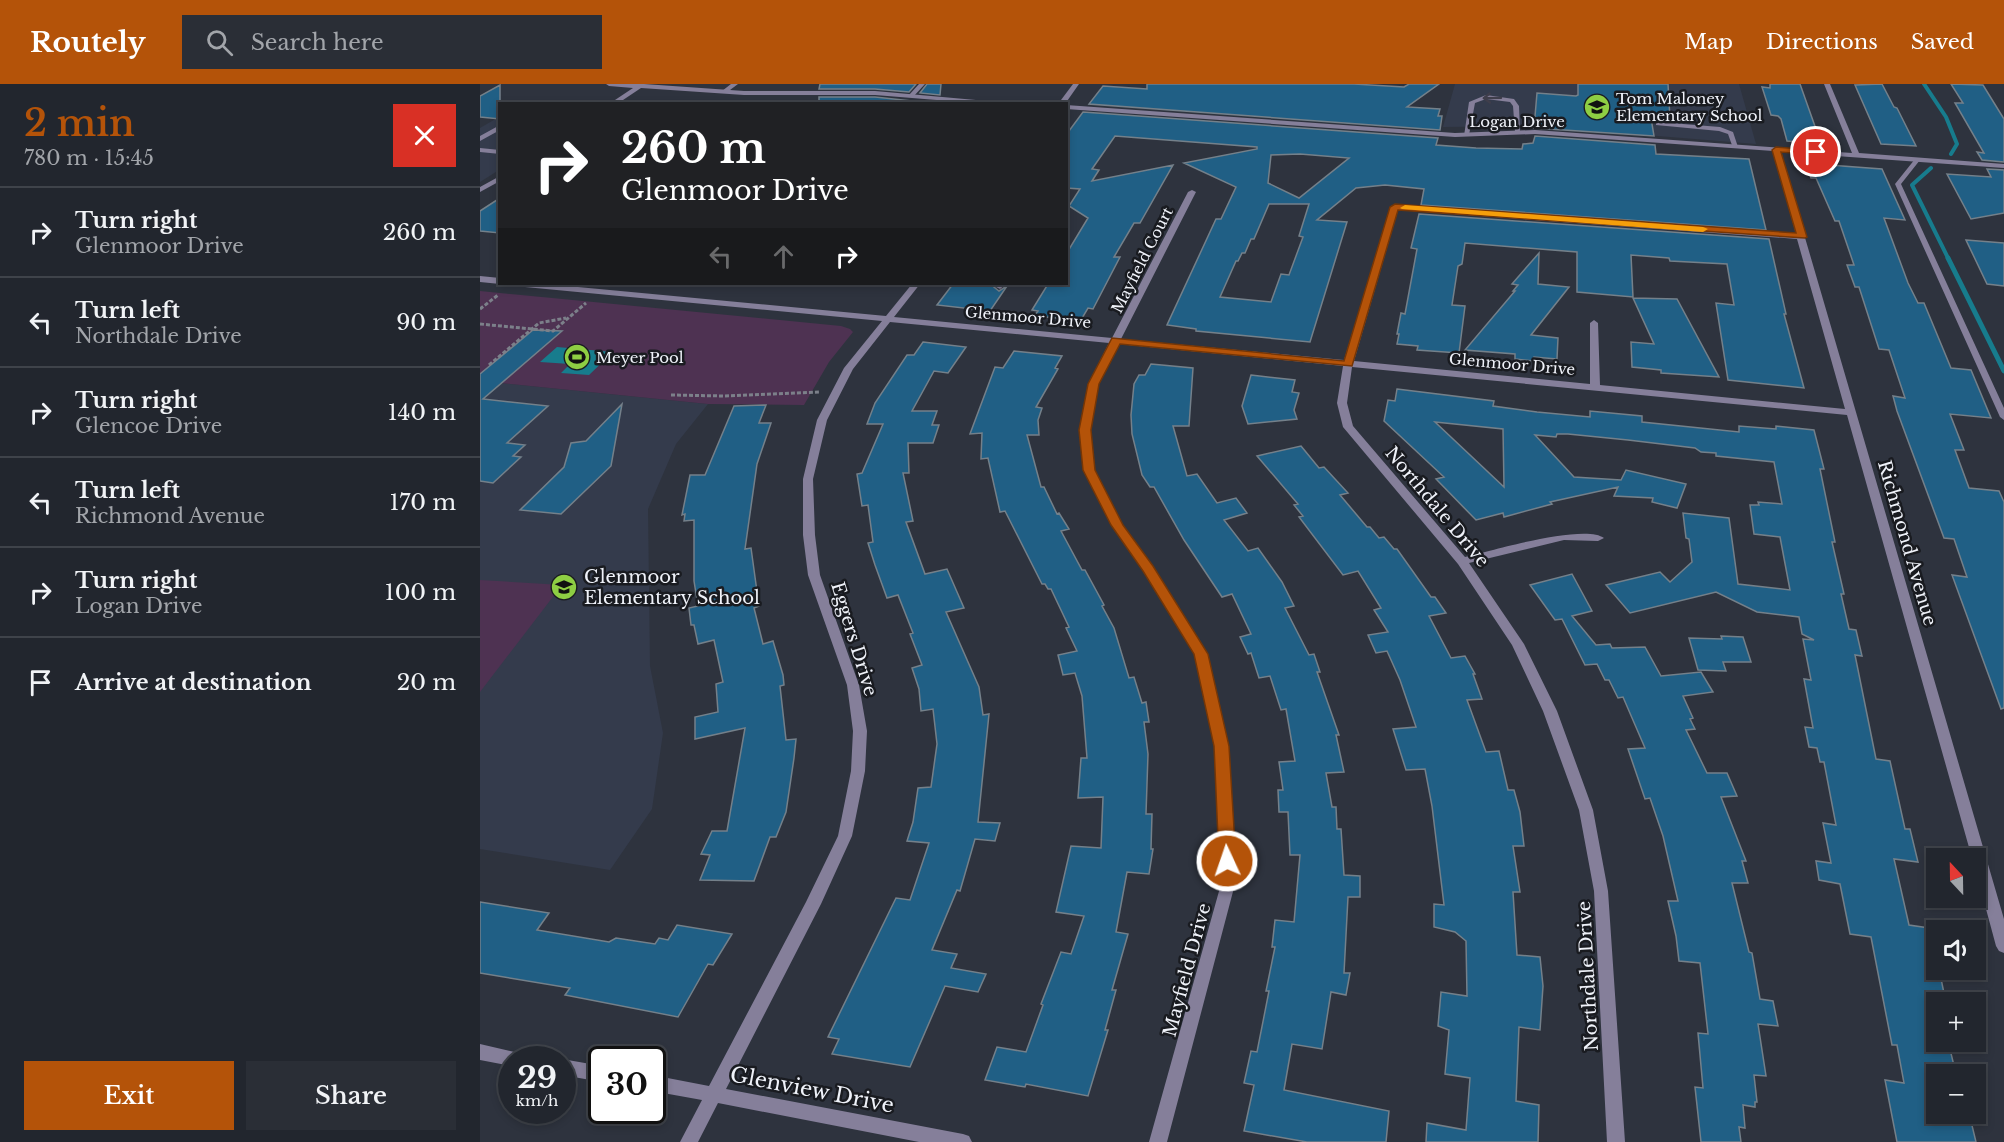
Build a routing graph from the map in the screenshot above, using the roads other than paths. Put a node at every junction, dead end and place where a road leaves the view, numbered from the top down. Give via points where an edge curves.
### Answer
1 (609, 84) edge
2 (735, 84) edge
3 (922, 84) edge
4 (1076, 84) edge
5 (1827, 84) edge
6 (640, 85) edge
7 (724, 92) junction
8 (910, 96) junction
9 (615, 102) edge
10 (991, 102) edge
11 (1062, 102) edge
12 (1068, 107) edge
13 (1658, 124) dead end
14 (498, 128) edge
15 (1518, 132) junction
16 (1466, 135) junction
17 (480, 139) edge
18 (1735, 147) junction
19 (480, 150) edge
20 (1776, 150) junction
21 (498, 152) edge
22 (1856, 155) junction
23 (1917, 160) junction
24 (2004, 166) edge
25 (498, 179) edge
26 (482, 188) edge
27 (1192, 192) dead end
28 (1802, 237) junction
29 (480, 279) edge
30 (498, 281) edge
31 (536, 285) edge
32 (915, 285) edge
33 (888, 320) junction
34 (1594, 323) dead end
35 (1116, 341) junction
36 (1348, 364) junction
37 (1595, 386) junction
38 (1850, 412) junction
39 (2004, 417) edge
40 (1598, 538) dead end
41 (1462, 561) junction
42 (2004, 946) edge
43 (480, 1052) edge
44 (498, 1055) edge
45 (666, 1085) edge
46 (714, 1094) junction
47 (689, 1142) edge
48 (963, 1142) edge
49 (1158, 1142) edge
50 (1616, 1142) edge

1 - 6 street
2 - 7 lane
3 - 8 lane
4 - 11 street
5 - 22 street
6 - 7 street
6 - 9 street
7 - 8 street
8 - 10 street
12 - 16 street, Logan Drive
13 - 18 lane via 1720,129 1731,134
14 - 17 lane
15 - 16 street, Logan Drive
15 -> 16 lane via 1512,100 1486,97 1472,102
15 - 18 street, Logan Drive
18 - 20 street, Logan Drive
19 - 21 lane
20 - 22 street, Logan Drive
20 - 28 street, Richmond Avenue
22 - 23 street, Logan Drive
23 - 24 street, Logan Drive
23 - 39 lane via 1898,184
25 - 26 street
27 - 35 street, Mayfield Court
28 - 36 street, Northdale Drive via 1395,207
28 - 38 street, Richmond Avenue
29 - 30 street
31 - 33 street, Glenmoor Drive
32 - 33 street, Eggers Drive
33 - 35 street, Glenmoor Drive
33 - 46 street, Eggers Drive via 849,368 822,420 808,479 814,575 853,685 860,731 858,771 845,836
34 - 37 street
35 - 36 street, Glenmoor Drive
35 - 49 street, Mayfield Drive via 1093,384 1085,430 1089,470 1117,525 1201,654 1221,746 1227,849 1228,884
36 - 37 street, Glenmoor Drive
36 - 41 street, Northdale Drive via 1342,403 1347,427
37 - 38 street, Glenmoor Drive
38 - 42 street, Richmond Avenue
40 - 41 street via 1564,537
41 - 50 street, Northdale Drive via 1518,644 1550,711 1586,810 1601,891
43 - 44 street
45 - 46 street, Glenview Drive
46 - 47 street, Eggers Drive
46 - 48 street, Glenview Drive

